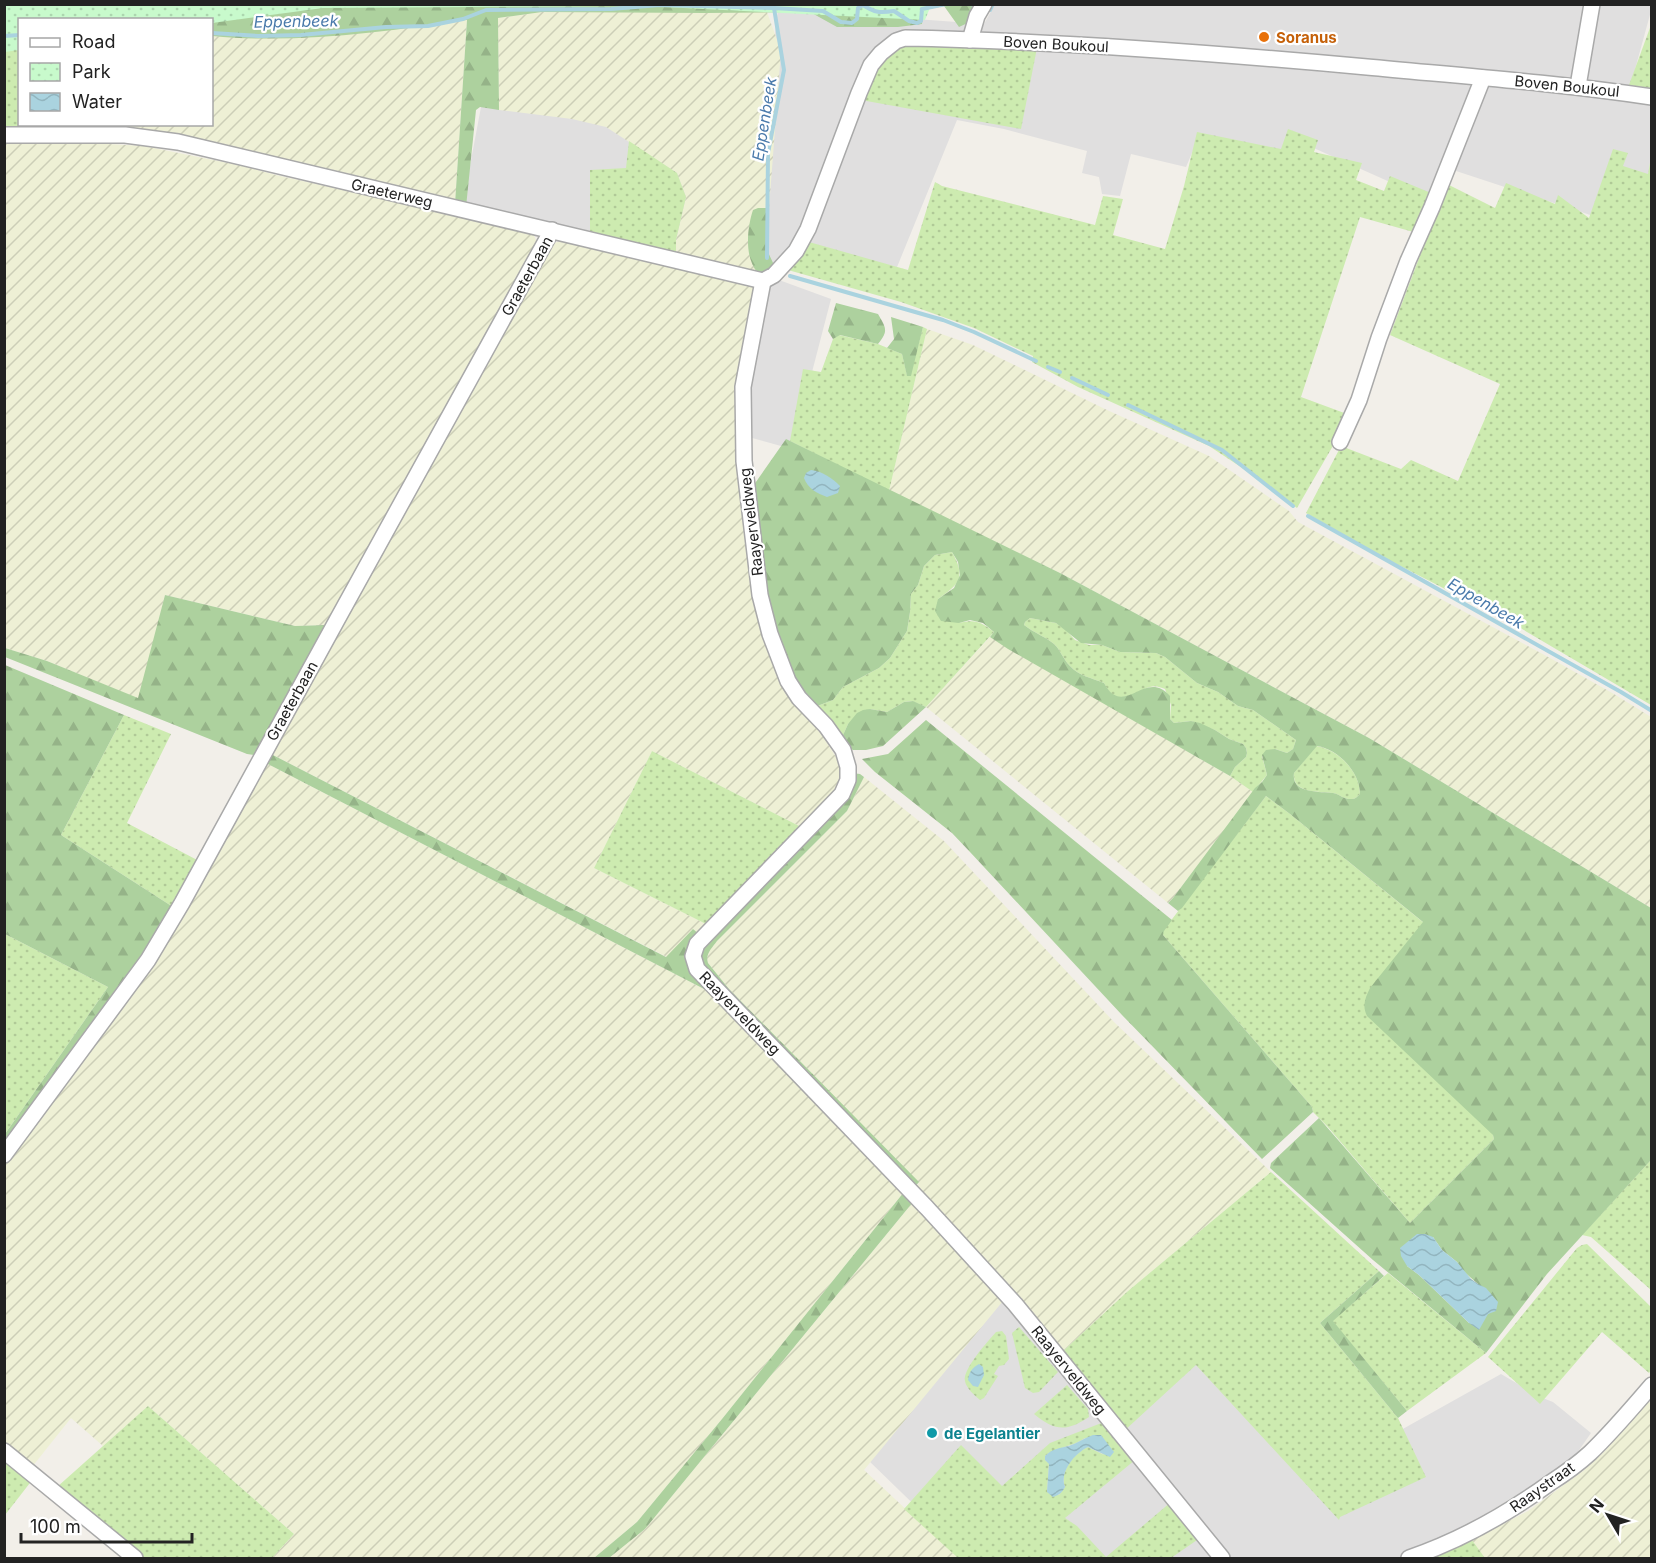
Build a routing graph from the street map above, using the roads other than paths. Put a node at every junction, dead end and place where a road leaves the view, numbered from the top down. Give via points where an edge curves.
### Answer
1 (984, 4) edge
2 (1592, 4) edge
3 (970, 39) junction
4 (1483, 78) junction
5 (1578, 86) junction
6 (1652, 97) edge
7 (4, 135) edge
8 (552, 230) junction
9 (769, 278) junction
10 (1340, 442) dead end
11 (4, 1155) edge
12 (1652, 1384) edge
13 (4, 1451) edge
14 (135, 1558) edge
15 (1222, 1558) edge
16 (1409, 1558) edge

1 - 3 street
2 - 5 street
3 - 4 street, Boven Boukoul via 1201,52
3 - 9 street, Boven Boukoul via 905,38 881,53 858,93 808,229 796,251
4 - 5 street, Boven Boukoul
4 - 10 street
5 - 6 street, Boven Boukoul
7 - 8 street, Graeterweg via 125,135 178,142
8 - 9 street, Graeterweg
8 - 11 street, Graeterbaan via 154,951
9 - 15 street, Raayerveldweg via 743,387 744,461 760,596 788,681 843,750 848,780 842,794 698,944 693,956 697,969 1015,1304
12 - 16 street, Raaystraat via 1567,1472 1489,1522
13 - 14 street

